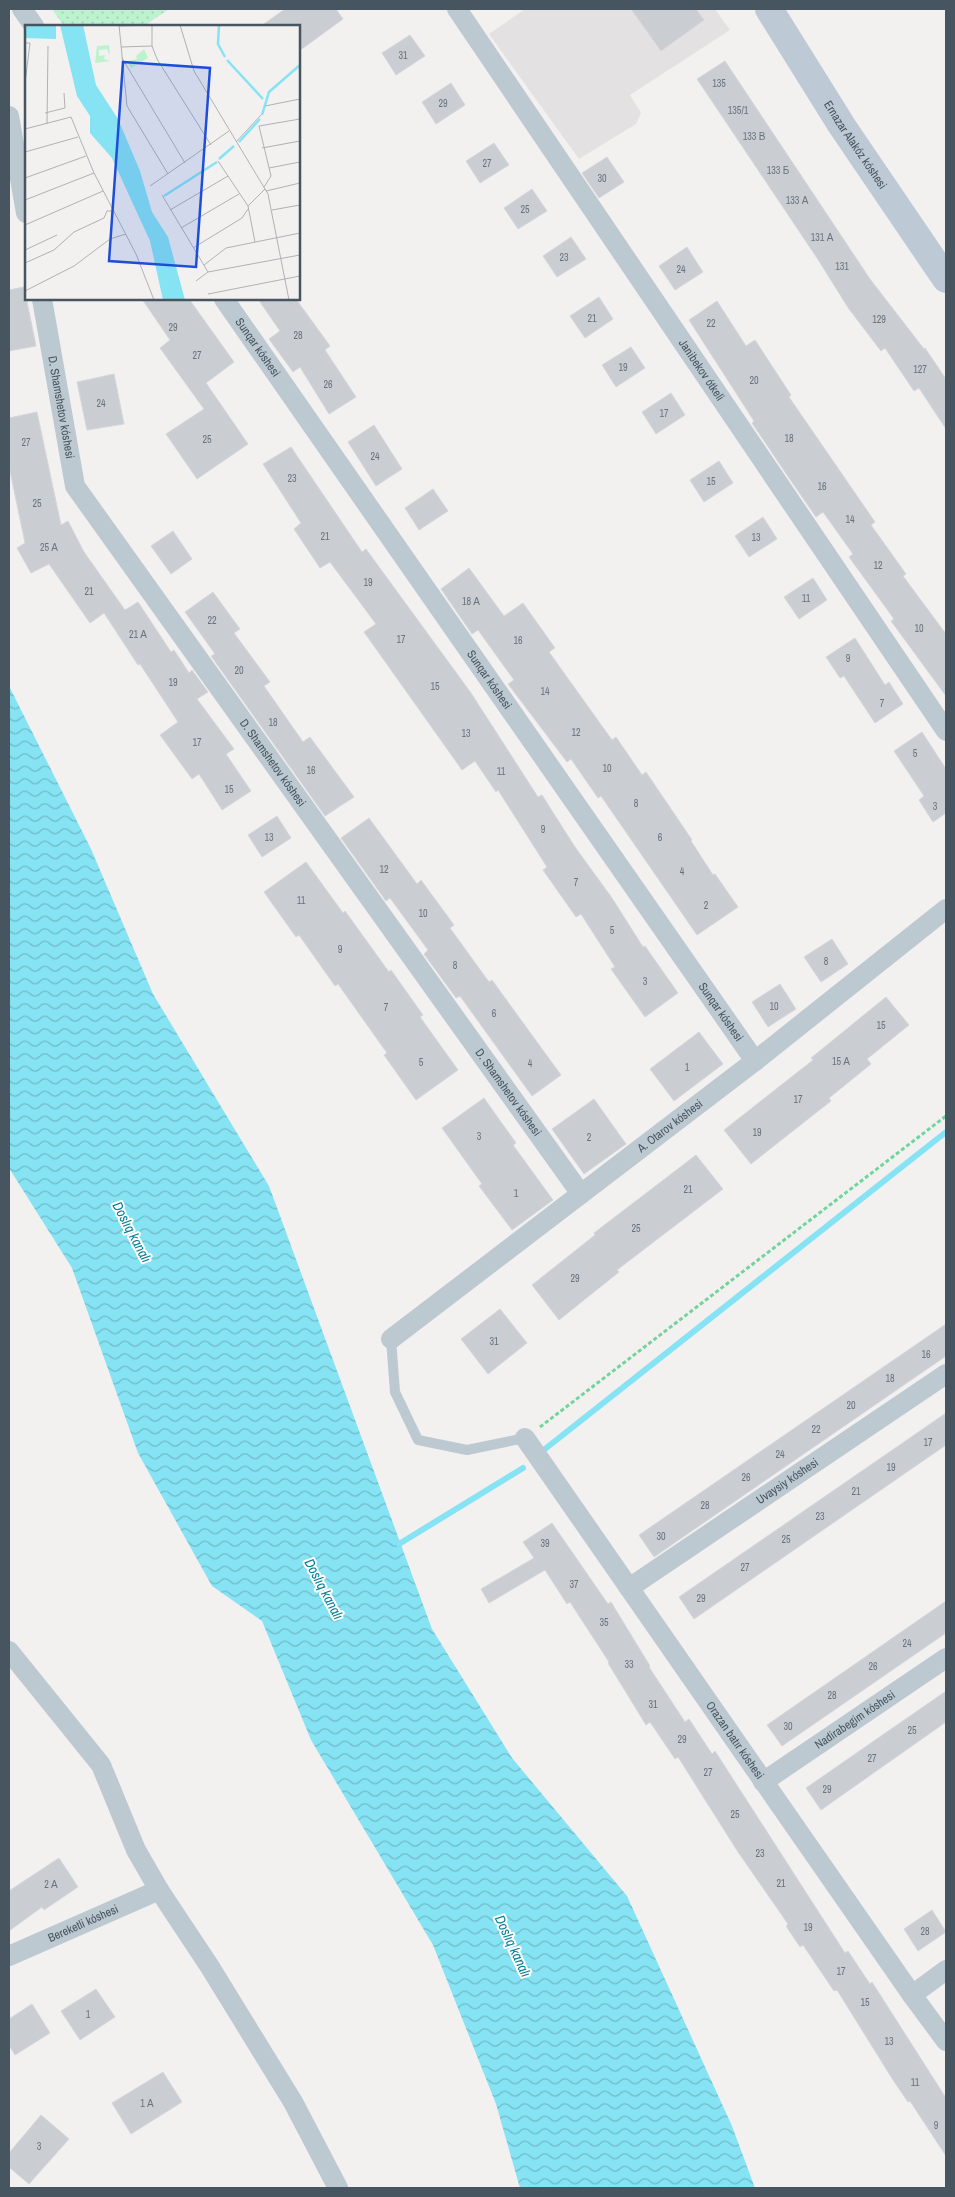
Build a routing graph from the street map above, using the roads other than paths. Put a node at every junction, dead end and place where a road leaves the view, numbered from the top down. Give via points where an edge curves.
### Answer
1 (22, 9) edge
2 (457, 9) edge
3 (769, 9) edge
4 (33, 25) edge
5 (9, 116) edge
6 (25, 207) edge
7 (946, 279) edge
8 (42, 300) edge
9 (225, 300) edge
10 (946, 731) edge
11 (946, 909) edge
12 (755, 1061) junction
13 (581, 1194) junction
14 (391, 1339) joint
15 (946, 1374) edge
16 (525, 1438) joint
17 (628, 1588) junction
18 (9, 1652) edge
19 (946, 1658) edge
20 (763, 1782) junction
21 (159, 1890) junction
22 (9, 1956) edge
23 (946, 1970) edge
24 (912, 1995) junction
25 (946, 2041) edge
26 (338, 2188) edge

1 - 4 street
2 - 10 street, Janibekov ótkeli
3 - 7 main road, Ernazar Alakóz kóshesi via 842,126
5 - 6 street
8 - 13 street, D. Shamshetov kóshesi via 75,486
9 - 12 street, Sunqar kóshesi
11 - 12 street, A. Otarov kóshesi
12 - 13 street, A. Otarov kóshesi
13 - 14 street, A. Otarov kóshesi
14 - 16 lane via 395,1392 418,1440 467,1450
15 - 17 street, Uvaysiy kóshesi
16 - 17 street, Orazan batır kóshesi
17 - 20 street, Orazan batır kóshesi
18 - 21 street via 101,1765 136,1850
19 - 20 street, Nadirabegim kóshesi
20 - 24 street, Orazan batır kóshesi
21 - 22 street, Bereketli kóshesi
21 - 26 street via 294,2102
23 - 24 street
24 - 25 street, Orazan batır kóshesi

